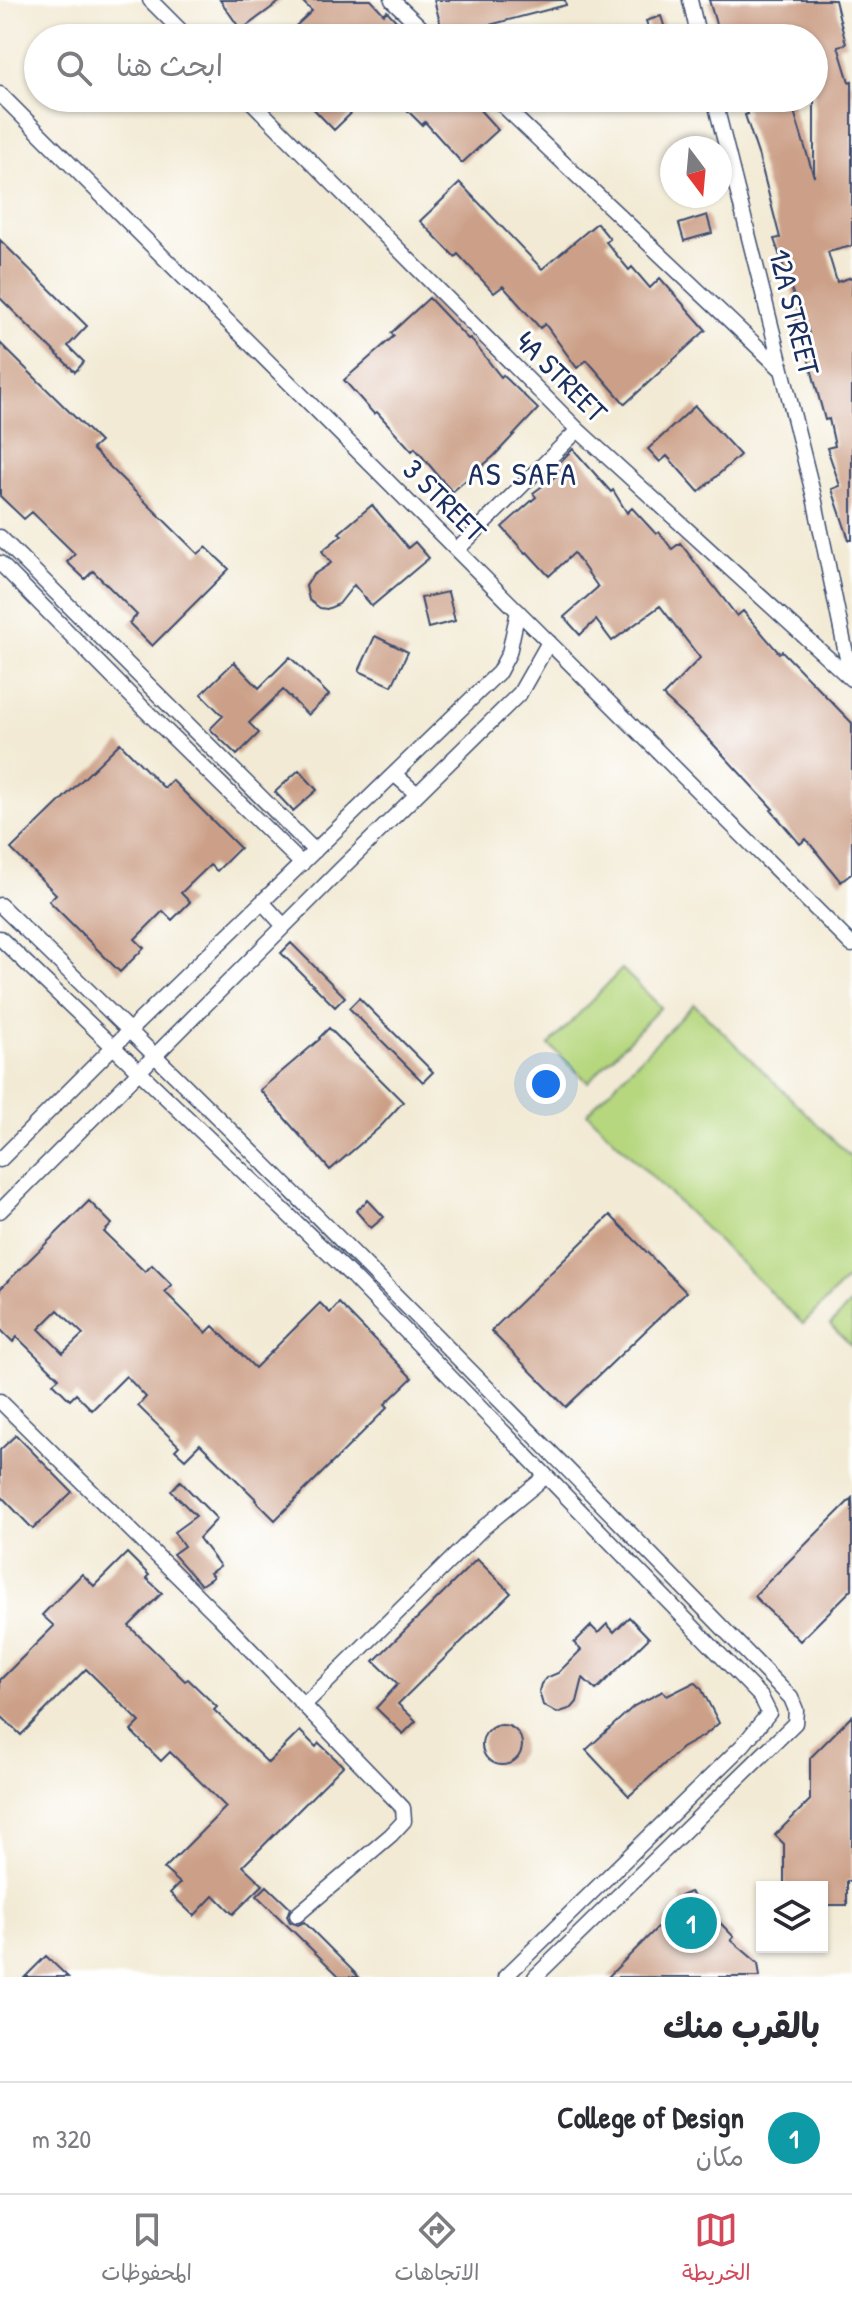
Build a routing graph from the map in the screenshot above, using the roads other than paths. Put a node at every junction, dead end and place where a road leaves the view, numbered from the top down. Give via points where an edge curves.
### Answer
1 (150, 0) edge
2 (392, 0) edge
3 (690, 0) edge
4 (174, 24) edge
5 (417, 24) edge
6 (696, 24) edge
7 (0, 94) edge
8 (262, 112) edge
9 (510, 112) edge
10 (717, 112) edge
11 (782, 371) junction
12 (578, 430) junction
13 (0, 537) edge
14 (457, 550) junction
15 (0, 563) edge
16 (518, 611) junction
17 (549, 642) junction
18 (499, 672) junction
19 (852, 680) edge
20 (520, 693) junction
21 (394, 774) junction
22 (417, 794) junction
23 (315, 851) junction
24 (302, 864) junction
25 (262, 902) junction
26 (0, 905) edge
27 (284, 926) junction
28 (0, 938) edge
29 (852, 945) edge
30 (130, 1030) junction
31 (114, 1046) junction
32 (156, 1056) junction
33 (140, 1071) junction
34 (0, 1160) edge
35 (0, 1211) edge
36 (364, 1264) junction
37 (353, 1277) junction
38 (0, 1401) edge
39 (550, 1451) junction
40 (534, 1464) junction
41 (545, 1477) junction
42 (308, 1701) junction
43 (796, 1710) junction
44 (769, 1713) junction
45 (297, 1915) dead end
46 (505, 1977) edge
47 (535, 1977) edge

1 - 4 street
2 - 5 street
3 - 6 street
7 - 14 street, 3 STREET
8 - 12 street, 4A STREET
9 - 11 street
10 - 11 street, 12A STREET
11 - 19 street, 12A STREET
12 - 14 street
12 - 19 street, 4A STREET
13 - 23 street
14 - 16 street, 3 STREET
15 - 24 street
16 - 17 street, 3 STREET
16 - 18 street
17 - 20 street
17 - 29 street, 3 STREET
18 - 20 street
18 - 21 street
20 - 22 street
21 - 22 street
21 - 23 street
22 - 27 street
23 - 24 street
24 - 25 street
25 - 27 street
25 - 30 street
26 - 30 street
27 - 32 street
28 - 31 street
30 - 31 street
30 - 32 street
31 - 33 street
31 - 34 street
32 - 33 street
32 - 36 street
33 - 35 street
33 - 37 street
36 - 37 street
36 - 39 street
37 - 40 street
38 - 42 street
39 - 40 street
39 - 43 street via 791,1698
40 - 41 street
41 - 42 street via 484,1527
41 - 44 street via 761,1697
42 - 45 street via 403,1808 404,1821
43 - 44 street
43 - 47 street via 795,1723
44 - 46 street via 743,1745

